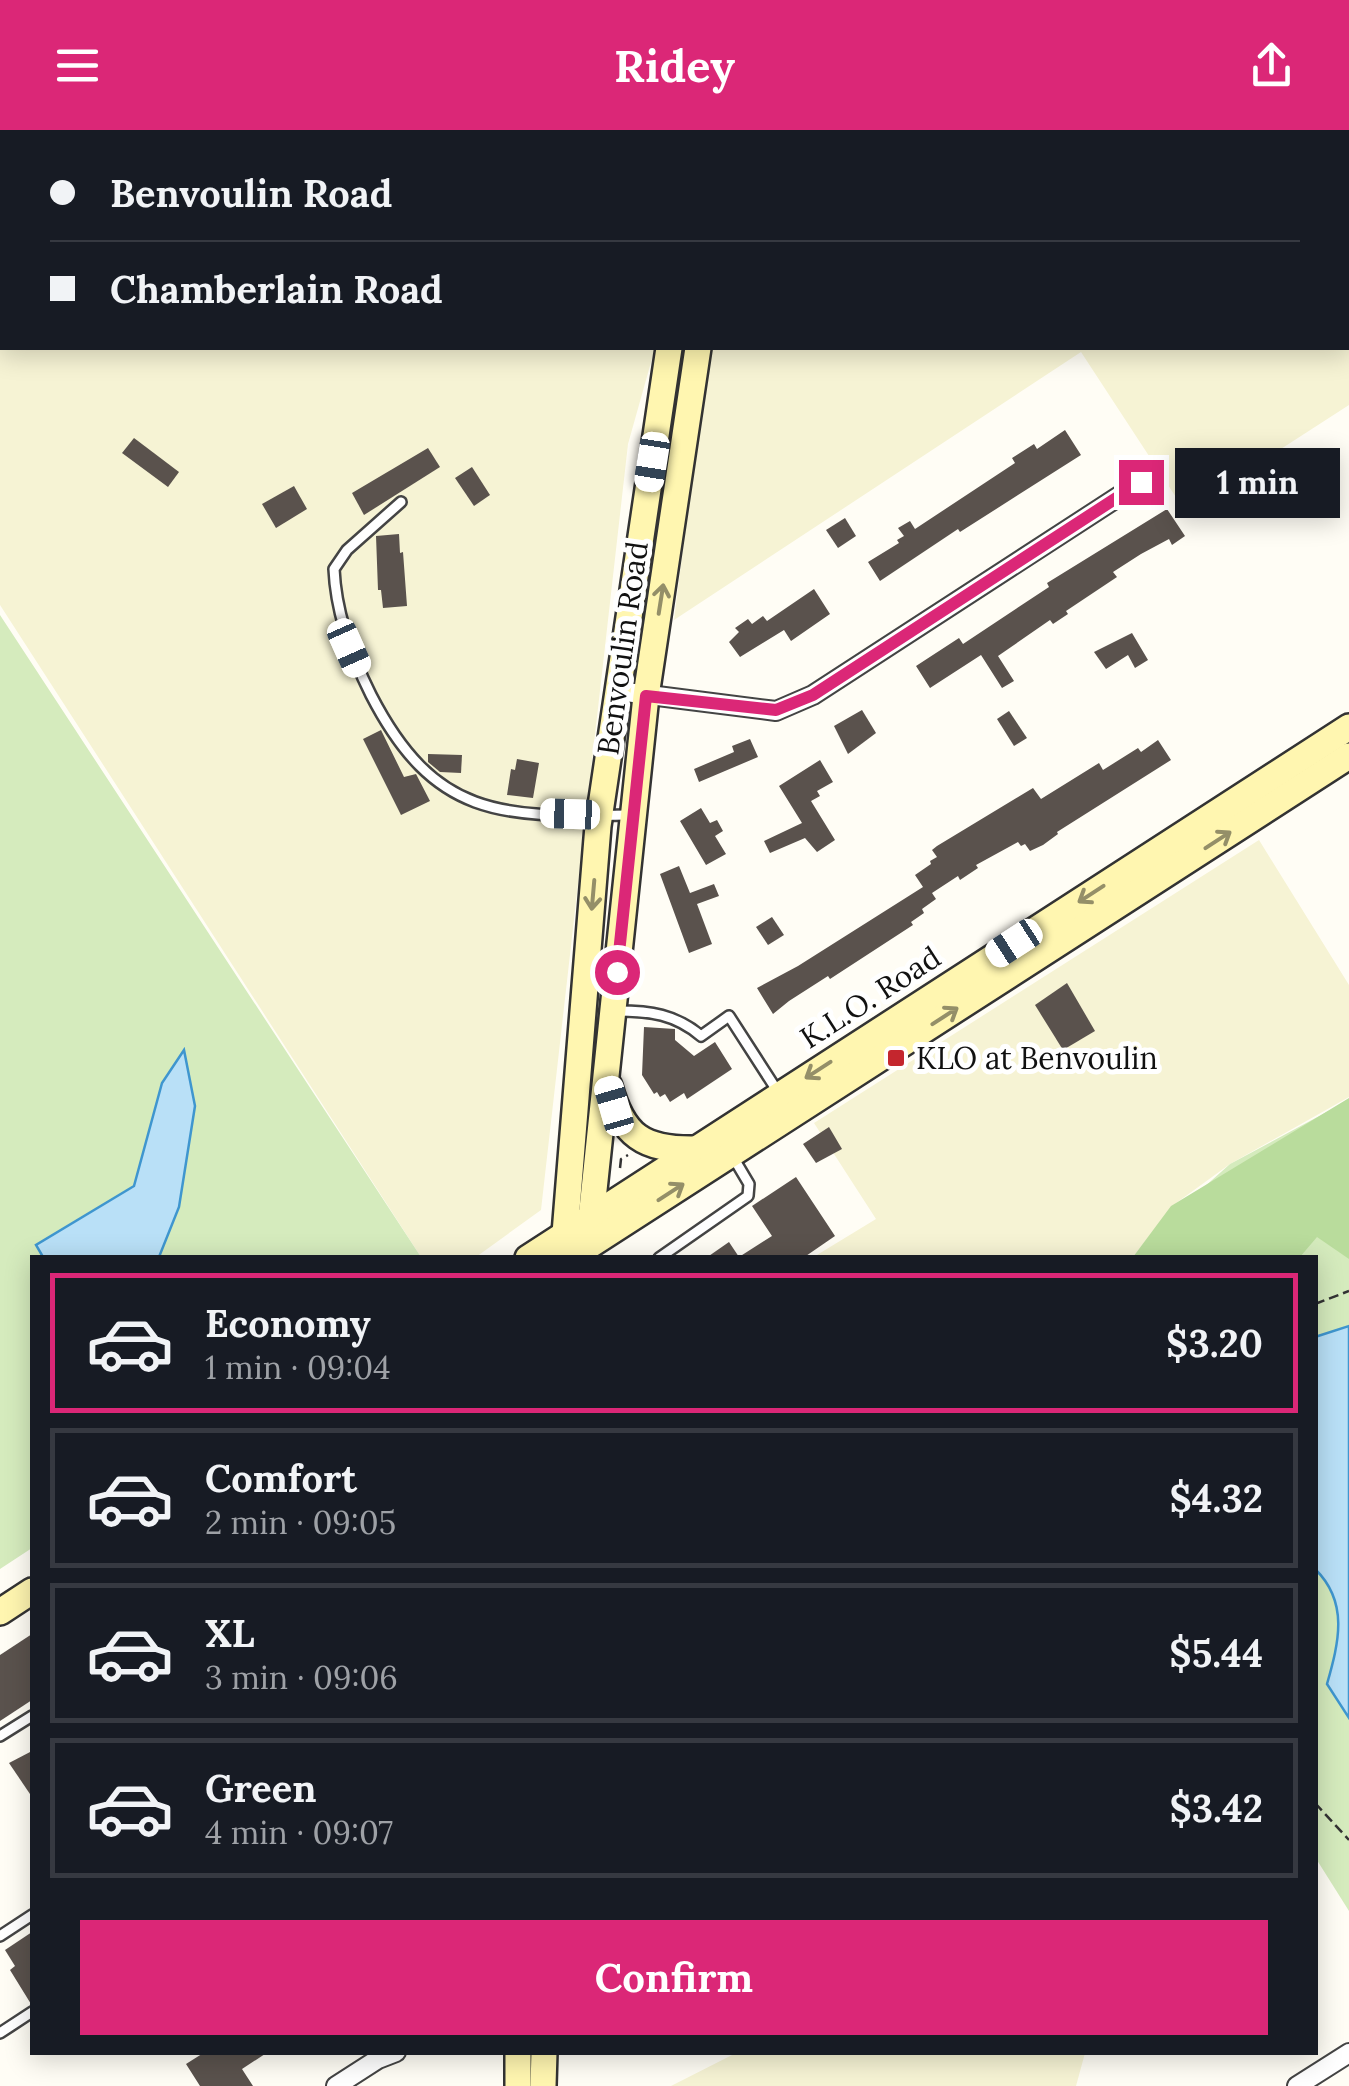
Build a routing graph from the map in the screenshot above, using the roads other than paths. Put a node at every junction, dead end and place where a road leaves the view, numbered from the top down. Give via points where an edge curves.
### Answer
1 (668, 350) edge
2 (698, 350) edge
3 (1141, 482) dead end
4 (401, 502) dead end
5 (618, 691) junction
6 (646, 696) junction
7 (1349, 727) edge
8 (1349, 756) edge
9 (633, 814) junction
10 (600, 815) junction
11 (613, 1011) junction
12 (606, 1076) junction
13 (780, 1094) junction
14 (696, 1148) junction
15 (731, 1154) junction
16 (591, 1216) junction
17 (575, 1250) edge
18 (546, 1255) edge
19 (662, 1255) edge
20 (30, 1592) edge
21 (0, 1612) edge
22 (30, 1717) edge
23 (0, 1736) edge
24 (30, 1915) edge
25 (0, 1936) edge
26 (30, 2013) edge
27 (0, 2033) edge
28 (1349, 2053) edge
29 (388, 2055) edge
30 (518, 2055) edge
31 (544, 2055) edge
32 (336, 2086) edge
33 (518, 2086) edge
34 (543, 2086) edge
35 (1297, 2086) edge

1 - 5 main road, Benvoulin Road
6 -> 2 main road, Benvoulin Road
3 - 6 street via 813,695 776,710
4 - 10 lane via 334,570 349,648 399,744 444,789 472,802 509,811
5 - 6 street
5 - 10 main road, Benvoulin Road
6 - 9 main road, Benvoulin Road
7 -> 13 main road, K.L.O. Road
15 -> 8 main road, K.L.O. Road
9 - 10 lane
9 - 11 main road, Benvoulin Road
10 -> 17 main road, Benvoulin Road
11 - 12 main road, Benvoulin Road
11 - 13 lane via 662,1013 700,1036 729,1016
12 - 14 main road via 614,1106 635,1137 668,1149
12 - 16 main road, Benvoulin Road
13 - 14 main road, K.L.O. Road
14 - 16 main road, K.L.O. Road
17 -> 15 main road, K.L.O. Road
15 - 19 lane via 748,1196
16 - 17 main road, K.L.O. Road
17 - 18 main road, K.L.O. Road
20 - 21 main road
22 - 23 lane
24 - 25 lane
26 - 27 lane
28 - 35 street
29 - 32 street
30 - 33 main road
31 - 34 main road

